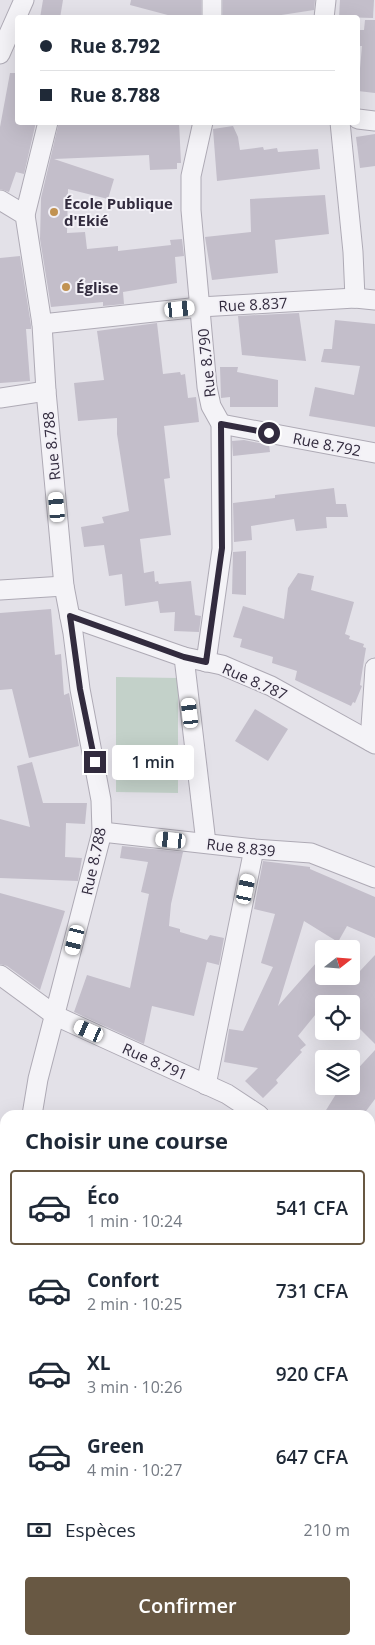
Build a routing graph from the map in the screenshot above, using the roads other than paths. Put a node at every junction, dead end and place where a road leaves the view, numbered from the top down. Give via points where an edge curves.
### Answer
1 (24, 0) edge
2 (212, 0) edge
3 (326, 0) edge
4 (17, 15) edge
5 (212, 15) edge
6 (324, 15) edge
7 (15, 20) edge
8 (0, 54) edge
9 (360, 119) edge
10 (375, 121) edge
11 (47, 125) edge
12 (202, 125) edge
13 (340, 125) edge
14 (0, 200) edge
15 (25, 215) junction
16 (354, 298) junction
17 (375, 300) edge
18 (200, 307) junction
19 (42, 324) junction
20 (46, 391) junction
21 (0, 398) edge
22 (221, 424) junction
23 (375, 453) edge
24 (64, 586) junction
25 (0, 590) edge
26 (70, 616) junction
27 (184, 657) junction
28 (206, 662) junction
29 (375, 668) edge
30 (372, 742) edge
31 (102, 832) junction
32 (206, 843) junction
33 (254, 850) junction
34 (375, 878) edge
35 (0, 975) edge
36 (56, 1016) junction
37 (206, 1084) junction
38 (33, 1110) edge
39 (251, 1110) edge

1 - 4 street
2 - 5 street
3 - 6 street
7 - 8 street
9 - 10 street
11 - 15 street
12 - 18 street, Rue 8.790 via 191,176
13 - 16 street via 353,252
14 - 15 street
15 - 19 street, Rue 8.788
16 - 17 street, Rue 8.837
16 - 18 street, Rue 8.837
18 - 19 street, Rue 8.837
18 - 22 street, Rue 8.790 via 210,406
19 - 20 street, Rue 8.788
20 - 21 street
20 - 24 street, Rue 8.788
22 - 23 street, Rue 8.792
22 - 28 street, Rue 8.790 via 222,548
24 - 25 street
24 - 26 street, Rue 8.788
26 - 27 street, Rue 8.787
26 - 31 street, Rue 8.788 via 101,800
27 - 28 street, Rue 8.787
27 - 32 street
28 - 30 street, Rue 8.787 via 222,665 271,686
29 - 30 street
31 - 32 street, Rue 8.839
31 - 36 street, Rue 8.788
32 - 33 street, Rue 8.839
33 - 34 street, Rue 8.839 via 310,853
33 - 37 street
35 - 36 street, Rue 8.791
36 - 37 street, Rue 8.791
36 - 38 street, Rue 8.788
37 - 39 street, Rue 8.791

